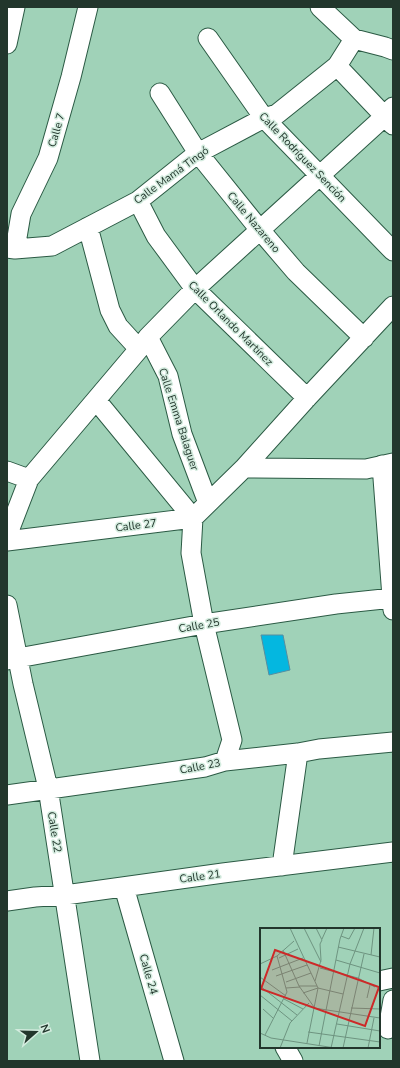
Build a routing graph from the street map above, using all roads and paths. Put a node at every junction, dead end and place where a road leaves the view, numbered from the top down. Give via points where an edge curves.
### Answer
1 (15, 7) edge
2 (88, 7) edge
3 (320, 7) edge
4 (208, 38) dead end
5 (354, 39) junction
6 (7, 44) edge
7 (393, 50) edge
8 (336, 66) junction
9 (160, 93) dead end
10 (390, 116) edge
11 (264, 118) junction
12 (198, 153) junction
13 (320, 175) junction
14 (138, 201) junction
15 (88, 227) junction
16 (260, 230) junction
17 (11, 248) edge
18 (393, 251) edge
19 (195, 289) junction
20 (393, 306) edge
21 (364, 338) junction
22 (143, 343) junction
23 (307, 398) junction
24 (96, 400) junction
25 (388, 464) edge
26 (244, 468) junction
27 (7, 471) edge
28 (29, 479) junction
29 (208, 503) junction
30 (193, 518) junction
31 (7, 536) edge
32 (7, 541) edge
33 (392, 602) edge
34 (7, 605) edge
35 (204, 624) junction
36 (13, 659) edge
37 (393, 742) edge
38 (298, 753) junction
39 (225, 761) junction
40 (48, 788) junction
41 (7, 794) edge
42 (393, 852) edge
43 (282, 866) junction
44 (124, 887) junction
45 (65, 895) junction
46 (7, 901) edge
47 (393, 978) edge
48 (380, 981) edge
49 (393, 1000) edge
50 (388, 1029) dead end
51 (286, 1048) edge
52 (90, 1061) edge
53 (174, 1061) edge
54 (293, 1061) edge

1 - 6 street
2 - 17 street, Calle 7 via 48,158 21,214
3 - 5 street
4 - 11 street, Calle Rodríguez Sención
5 - 7 street
5 - 8 street, Calle Mamá Tingó
8 - 10 street
8 - 11 street, Calle Mamá Tingó via 277,114
9 - 12 street, Calle Nazareno
10 - 13 street
11 - 12 street, Calle Mamá Tingó
11 - 13 street, Calle Rodríguez Sención
12 - 14 street, Calle Mamá Tingó
12 - 16 street, Calle Nazareno
13 - 16 street
13 - 18 street, Calle Rodríguez Sención
14 - 15 street, Calle Mamá Tingó
14 - 19 street, Calle Orlando Martínez via 156,236
15 - 17 street, Calle Mamá Tingó via 52,246
15 - 22 street, Calle Emma Balaguer via 110,310 118,326
16 - 19 street
16 - 21 street, Calle Nazareno via 296,272
19 - 22 street
19 - 23 street, Calle Orlando Martínez
20 - 21 street
21 - 23 street
22 - 24 street
22 - 29 street, Calle Emma Balaguer via 168,376 182,434
23 - 26 street
24 - 28 street
24 - 30 street
25 - 26 street via 366,469
25 - 33 street
26 - 29 street
27 - 28 street
28 - 31 street
29 - 30 street
30 - 32 street, Calle 27
30 - 35 street via 191,553
33 - 35 street, Calle 25 via 336,604
34 - 36 street, Calle 22
35 - 36 street, Calle 25
35 - 39 street via 232,740
36 - 40 street, Calle 22 via 23,684
37 - 38 street, Calle 23
38 - 39 street, Calle 23
38 - 43 street
39 - 40 street, Calle 23 via 206,766
40 - 41 street, Calle 23
40 - 45 street, Calle 22
42 - 43 street, Calle 21
43 - 44 street, Calle 21
44 - 45 street, Calle 21
44 - 53 street, Calle 24
45 - 46 street, Calle 21
45 - 52 street, Calle 22
47 - 48 street
49 - 50 street
51 - 54 street

